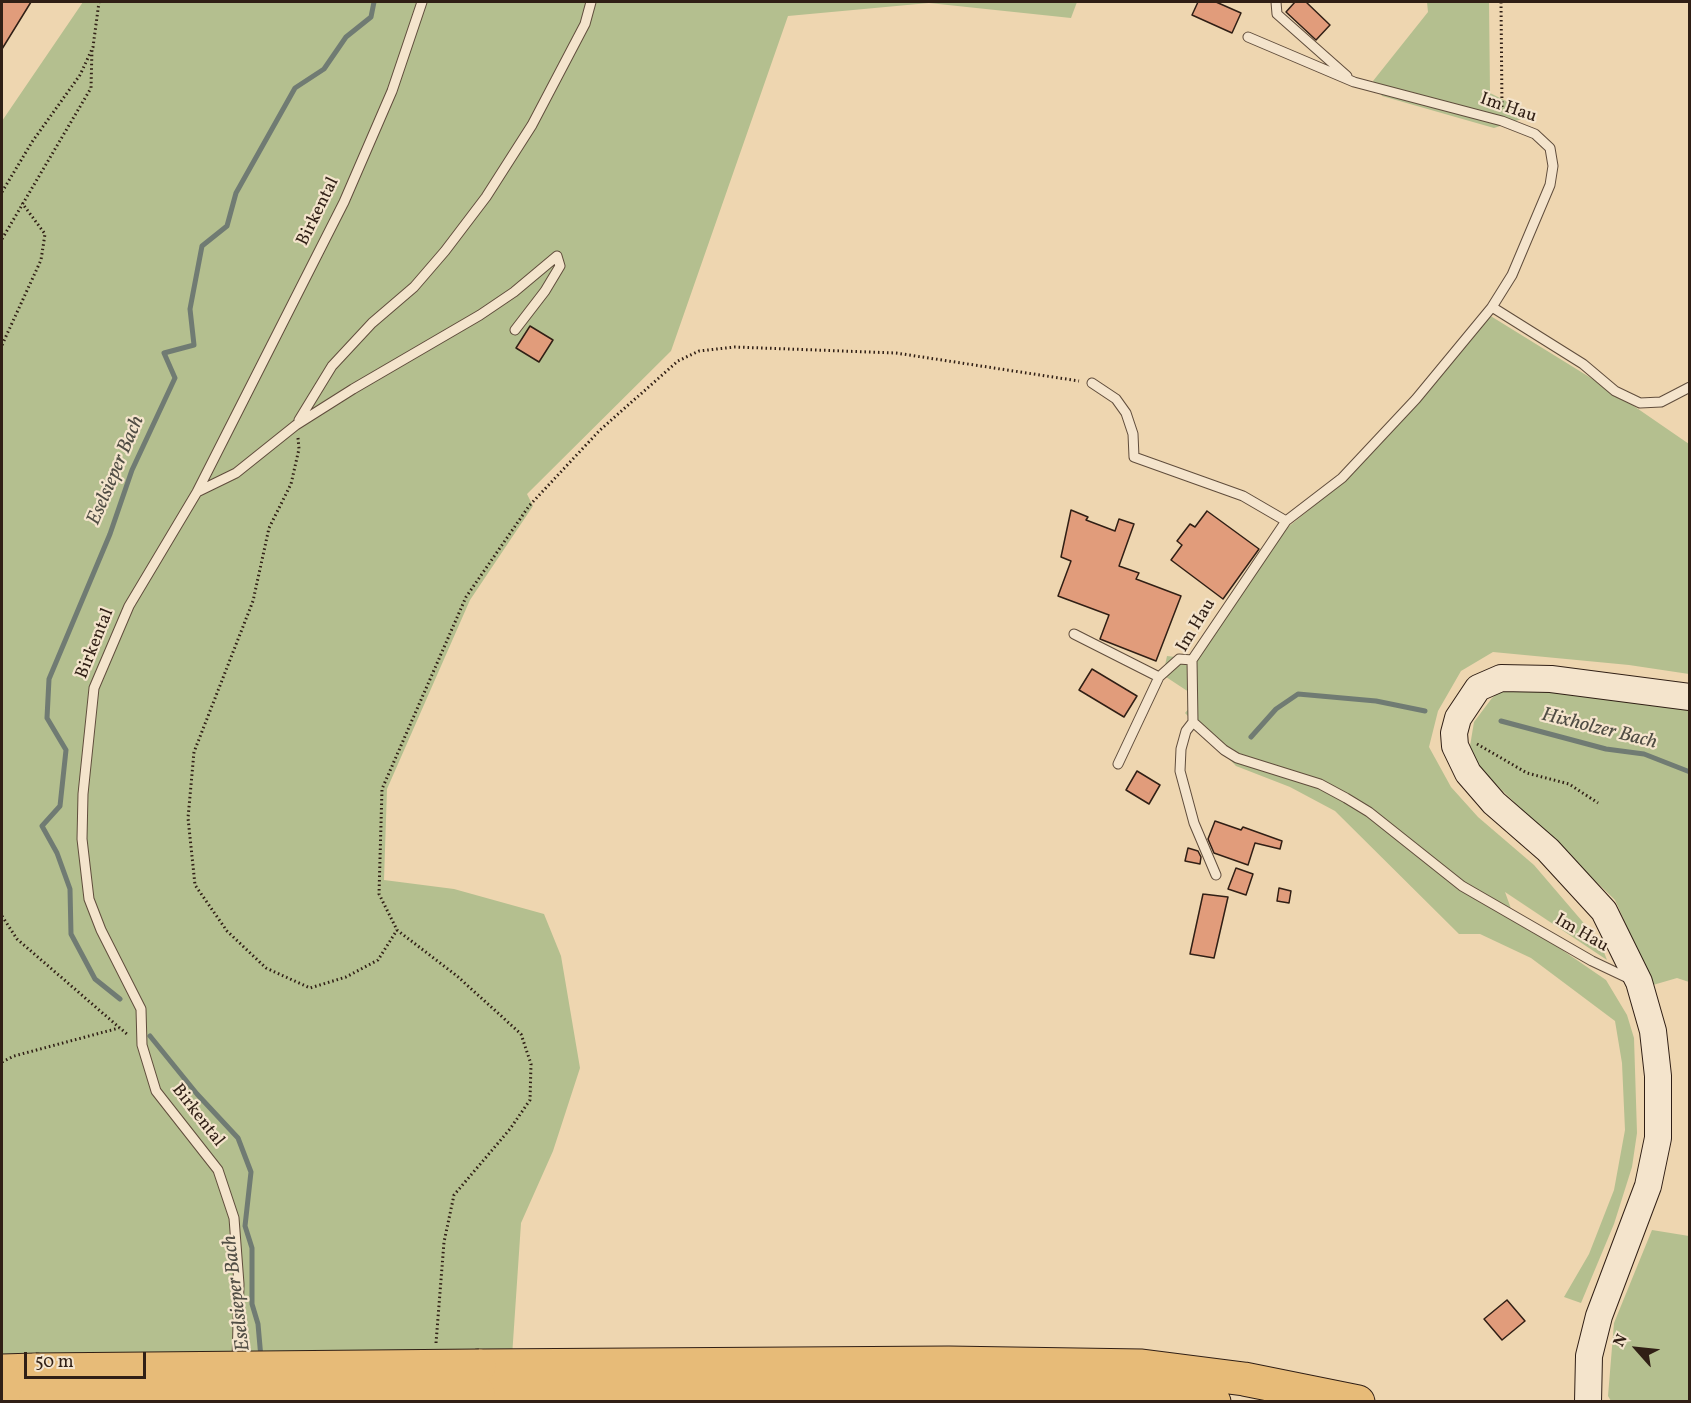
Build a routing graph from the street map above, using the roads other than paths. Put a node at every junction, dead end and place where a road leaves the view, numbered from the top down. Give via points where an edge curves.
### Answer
1 (422, 2) edge
2 (591, 2) edge
3 (1276, 2) edge
4 (1248, 37) dead end
5 (1354, 82) junction
6 (1492, 307) junction
7 (515, 330) dead end
8 (1092, 384) road end
9 (1689, 387) edge
10 (296, 425) junction
11 (197, 492) junction
12 (1286, 521) junction
13 (1074, 634) dead end
14 (1192, 660) junction
15 (1159, 677) junction
16 (1689, 696) edge
17 (1194, 722) junction
18 (1118, 764) dead end
19 (1216, 875) dead end
20 (1639, 982) junction
21 (2, 1371) edge
22 (237, 1378) dead end
23 (478, 1380) junction
24 (36, 1384) junction
25 (236, 1390) dead end
26 (2, 1398) edge
27 (236, 1401) edge
28 (1215, 1401) edge
29 (1358, 1401) edge
30 (1588, 1401) edge

1 - 11 lane, Birkental via 392,91 344,202
2 - 10 lane via 585,24 532,125 486,197 414,287 372,323 332,366
3 - 5 lane, Im Hau via 1277,14
4 - 5 lane, Im Hau
5 - 6 lane, Im Hau via 1502,121 1536,134 1550,148 1550,185 1512,275
6 - 9 lane via 1640,403 1661,402
6 - 12 lane, Im Hau via 1416,399 1342,478
7 - 10 lane via 560,266 558,256 480,315
8 - 12 lane via 1116,399 1126,413 1133,434 1134,457 1243,496
10 - 11 lane via 236,473
11 - 22 lane, Birkental via 129,606 94,687 82,839 89,898 100,930 141,1009 142,1045 156,1091 218,1170 234,1218
12 - 14 lane, Im Hau
13 - 15 lane
14 - 15 lane via 1179,659
14 - 17 lane, Im Hau
15 - 18 lane
16 - 20 main road via 1551,679 1501,678 1478,688 1458,718 1455,733 1455,746 1468,773 1604,911
17 - 19 lane via 1186,731 1179,771 1194,823
17 - 20 lane, Im Hau via 1238,758 1320,784 1346,798 1462,886 1592,961
20 - 30 main road via 1653,1031 1658,1138 1648,1186 1599,1316 1589,1356
21 - 24 highway
23 - 24 highway, bridge
23 - 28 highway via 1140,1392
23 - 29 highway via 949,1363 1142,1366 1244,1379
24 - 26 highway
25 - 27 lane

